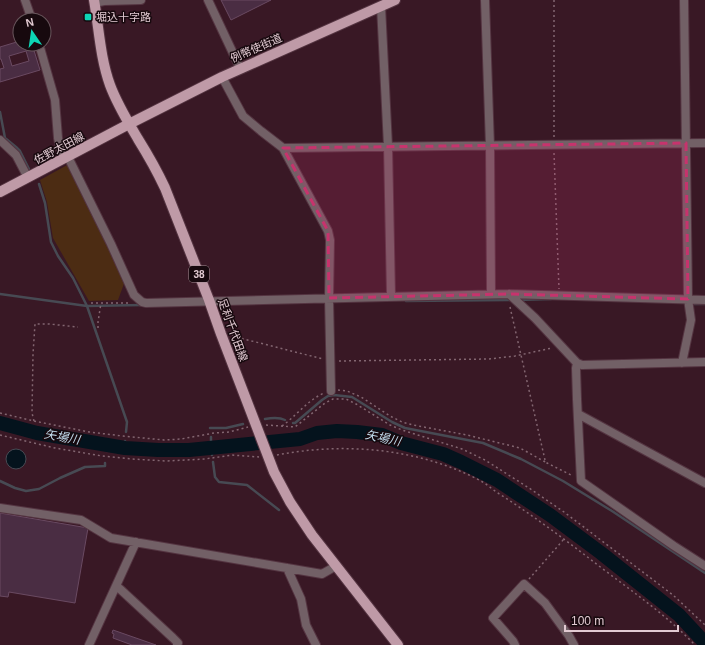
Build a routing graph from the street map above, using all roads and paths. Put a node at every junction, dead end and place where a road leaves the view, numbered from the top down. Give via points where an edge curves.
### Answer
1 (25, 0) edge
2 (141, 0) edge
3 (208, 0) edge
4 (395, 0) edge
5 (485, 0) edge
6 (684, 0) edge
7 (94, 1) edge
8 (381, 6) junction
9 (29, 12) edge
10 (41, 52) edge
11 (240, 68) junction
12 (222, 77) junction
13 (129, 124) junction
14 (0, 140) edge
15 (686, 143) junction
16 (705, 143) edge
17 (388, 146) junction
18 (490, 146) junction
19 (283, 148) junction
20 (66, 158) junction
21 (28, 178) junction
22 (0, 192) edge
23 (491, 294) junction
24 (509, 294) junction
25 (391, 296) junction
26 (329, 298) junction
27 (688, 299) junction
28 (209, 300) junction
29 (705, 300) edge
30 (142, 302) junction
31 (92, 303) dead end
32 (101, 303) junction
33 (78, 327) dead end
34 (98, 328) dead end
35 (221, 334) junction
36 (561, 345) junction
37 (521, 355) junction
38 (330, 361) junction
39 (705, 362) edge
40 (577, 363) junction
41 (682, 363) junction
42 (331, 391) junction
43 (0, 412) edge
44 (578, 414) junction
45 (34, 421) junction
46 (282, 426) junction
47 (257, 427) junction
48 (0, 435) edge
49 (267, 455) junction
50 (546, 463) junction
51 (581, 481) junction
52 (705, 483) edge
53 (0, 508) edge
54 (564, 538) junction
55 (136, 542) junction
56 (336, 566) junction
57 (705, 566) edge
58 (287, 568) junction
59 (524, 584) junction
60 (116, 586) junction
61 (705, 625) edge
62 (89, 645) edge
63 (177, 645) edge
64 (316, 645) edge
65 (398, 645) edge
66 (515, 645) edge
67 (574, 645) edge
68 (695, 645) edge

1 - 9 street
2 - 7 street
3 - 11 street
4 - 8 main road, 例幣使街道
5 - 18 street
6 - 15 street
7 - 13 main road, 足利千代田線 / 38 via 106,74
8 - 11 main road, 例幣使街道
8 - 17 street
10 - 20 street via 55,100 60,148
11 - 12 main road, 例幣使街道
12 - 13 main road, 例幣使街道
12 - 19 street via 244,116
13 - 20 main road, 佐野太田線
13 - 28 main road, 足利千代田線 / 38 via 165,188
14 - 21 street via 16,155
15 - 16 street
15 - 18 street
15 - 27 street
17 - 18 street
17 - 19 street
17 - 25 street
18 - 23 street
19 - 26 street via 328,231
20 - 21 main road, 佐野太田線
20 - 30 street via 111,244 134,295
21 - 22 main road, 佐野太田線
23 - 24 street
23 - 25 street
24 - 27 street
24 - 36 street
24 - 37 path
25 - 26 street
26 - 28 street
26 - 38 street
27 - 29 street
27 - 41 street via 691,320
28 - 30 street
28 - 35 main road, 足利千代田線 / 38
30 - 32 path
31 - 32 path
32 - 34 path
33 - 45 path via 35,324 32,413
35 - 38 path
35 - 47 main road, 足利千代田線 / 38
36 - 37 path
36 - 40 street
37 - 38 path via 489,360
37 - 50 path
38 - 42 street
39 - 41 street
40 - 41 street
40 - 44 street
42 - 46 path via 311,401
42 - 50 path via 347,391 390,416 408,423 520,448
43 - 45 path
44 - 51 street
44 - 52 street
45 - 47 path via 106,434 164,440
46 - 47 path
46 - 61 path via 294,427 325,403 333,399 346,399 390,425 478,456 564,512 673,595
47 - 49 main road, 足利千代田線 / 38
48 - 49 path via 55,448 132,459 166,461 232,455
49 - 54 path via 305,450 352,449 433,461 482,482
49 - 56 main road, 足利千代田線 / 38 via 290,502
50 - 51 path
51 - 57 street
53 - 55 street via 81,520 111,538
54 - 59 path
54 - 68 path via 656,608
55 - 58 street
55 - 60 street
56 - 58 street via 322,574
56 - 65 main road, 足利千代田線 / 38
58 - 64 street via 301,599 306,625
59 - 66 street via 493,618
59 - 67 street via 545,603
60 - 62 street
60 - 63 street via 173,638

